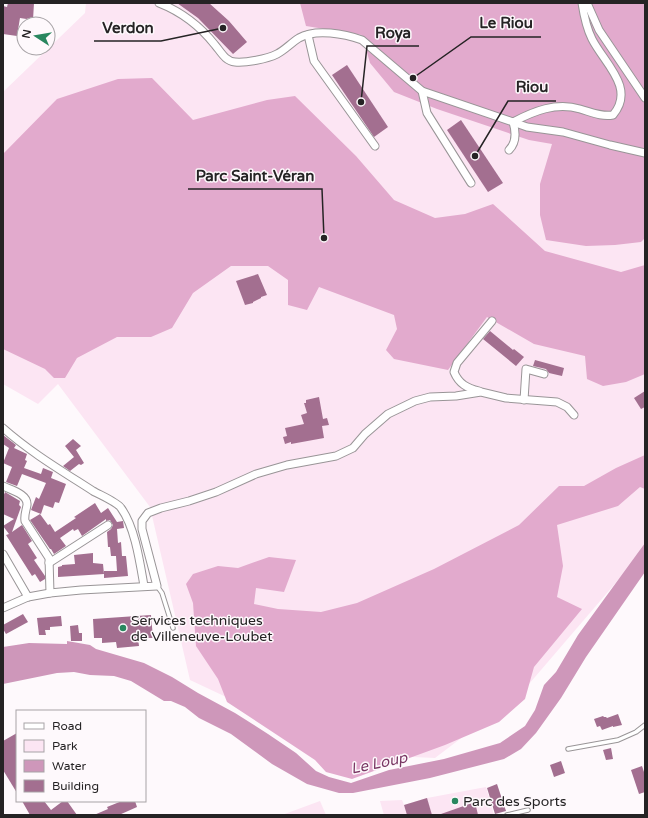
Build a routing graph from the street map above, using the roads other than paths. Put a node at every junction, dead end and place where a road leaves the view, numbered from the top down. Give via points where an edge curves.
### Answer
1 (159, 3) edge
2 (582, 3) edge
3 (587, 3) edge
4 (308, 35) junction
5 (422, 91) junction
6 (645, 98) edge
7 (513, 122) junction
8 (375, 146) dead end
9 (508, 150) dead end
10 (645, 152) edge
11 (471, 183) dead end
12 (492, 321) dead end
13 (544, 374) dead end
14 (481, 392) junction
15 (524, 400) junction
16 (574, 415) dead end
17 (3, 428) edge
18 (3, 486) edge
19 (108, 525) dead end
20 (3, 554) edge
21 (49, 563) junction
22 (144, 586) junction
23 (157, 586) junction
24 (50, 593) junction
25 (28, 597) junction
26 (3, 608) edge
27 (173, 628) dead end
28 (645, 725) edge
29 (568, 749) dead end
30 (528, 810) dead end
31 (507, 815) edge

1 - 4 street via 188,18 207,34 227,60 258,60 276,55
2 - 7 street via 585,24 620,86 622,98 619,108 613,116 605,117 568,106 554,107 538,110
3 - 6 street via 599,30
4 - 5 street via 338,34 362,40
4 - 8 street via 314,62
5 - 7 street
5 - 11 street via 427,113
7 - 9 street via 515,137 513,146
7 - 10 street
12 - 14 street via 457,363 454,372 457,380 467,388
13 - 15 street via 526,369
14 - 15 street
14 - 23 street via 415,401 388,414 353,448 336,456 256,474 216,492 148,513 142,521 142,529
15 - 16 street via 557,402 567,407
17 - 22 street via 67,475 120,506 131,525
18 - 21 street via 26,499 25,521 49,558
19 - 21 street
20 - 25 street
21 - 24 street
22 - 23 street
22 - 24 street
23 - 27 lane via 162,593
24 - 25 street
25 - 26 street
28 - 29 lane via 618,740
30 - 31 lane

